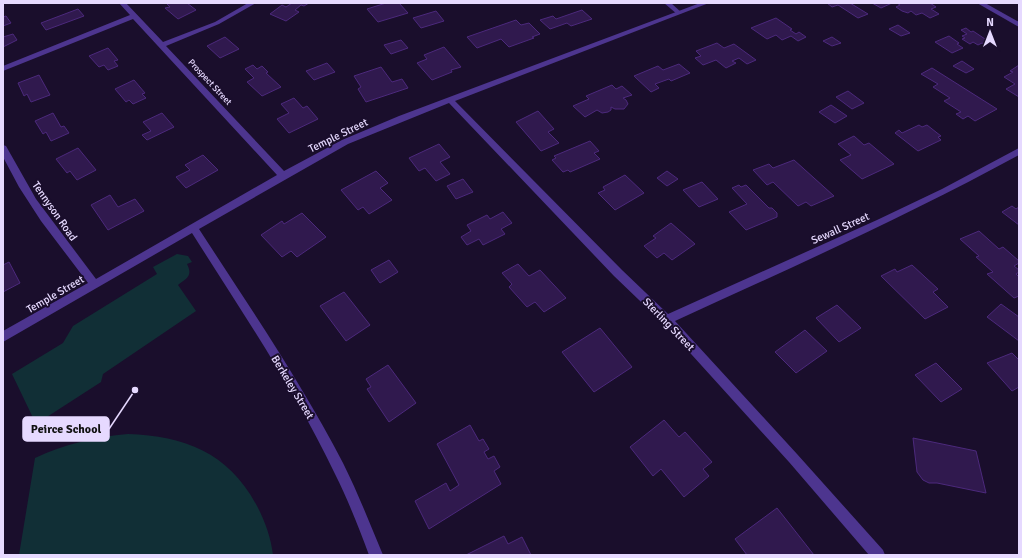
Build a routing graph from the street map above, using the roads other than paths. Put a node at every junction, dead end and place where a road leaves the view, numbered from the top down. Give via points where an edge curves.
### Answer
1 (122, 3) edge
2 (253, 3) edge
3 (667, 3) edge
4 (706, 3) edge
5 (980, 3) edge
6 (679, 13) junction
7 (134, 16) junction
8 (1019, 25) edge
9 (162, 46) junction
10 (3, 69) edge
11 (450, 100) junction
12 (3, 148) edge
13 (1019, 151) edge
14 (283, 176) junction
15 (194, 228) junction
16 (94, 284) junction
17 (667, 320) junction
18 (3, 337) edge
19 (376, 555) edge
20 (878, 555) edge

1 - 7 street, Prospect Street
2 - 9 street via 217,23
3 - 6 lane
4 - 6 street, Temple Street
5 - 8 street
6 - 11 street, Temple Street
7 - 9 street, Prospect Street
7 - 10 street
9 - 14 street, Prospect Street
11 - 14 street, Temple Street via 367,133
11 - 17 street, Sterling Street
12 - 16 street, Tennyson Road via 23,187 44,219
13 - 17 street, Sewall Street via 880,223
14 - 15 street, Temple Street
15 - 16 street, Temple Street
15 - 19 street, Berkeley Street via 286,374 329,449 364,523
16 - 18 street, Temple Street
17 - 20 street, Sterling Street

